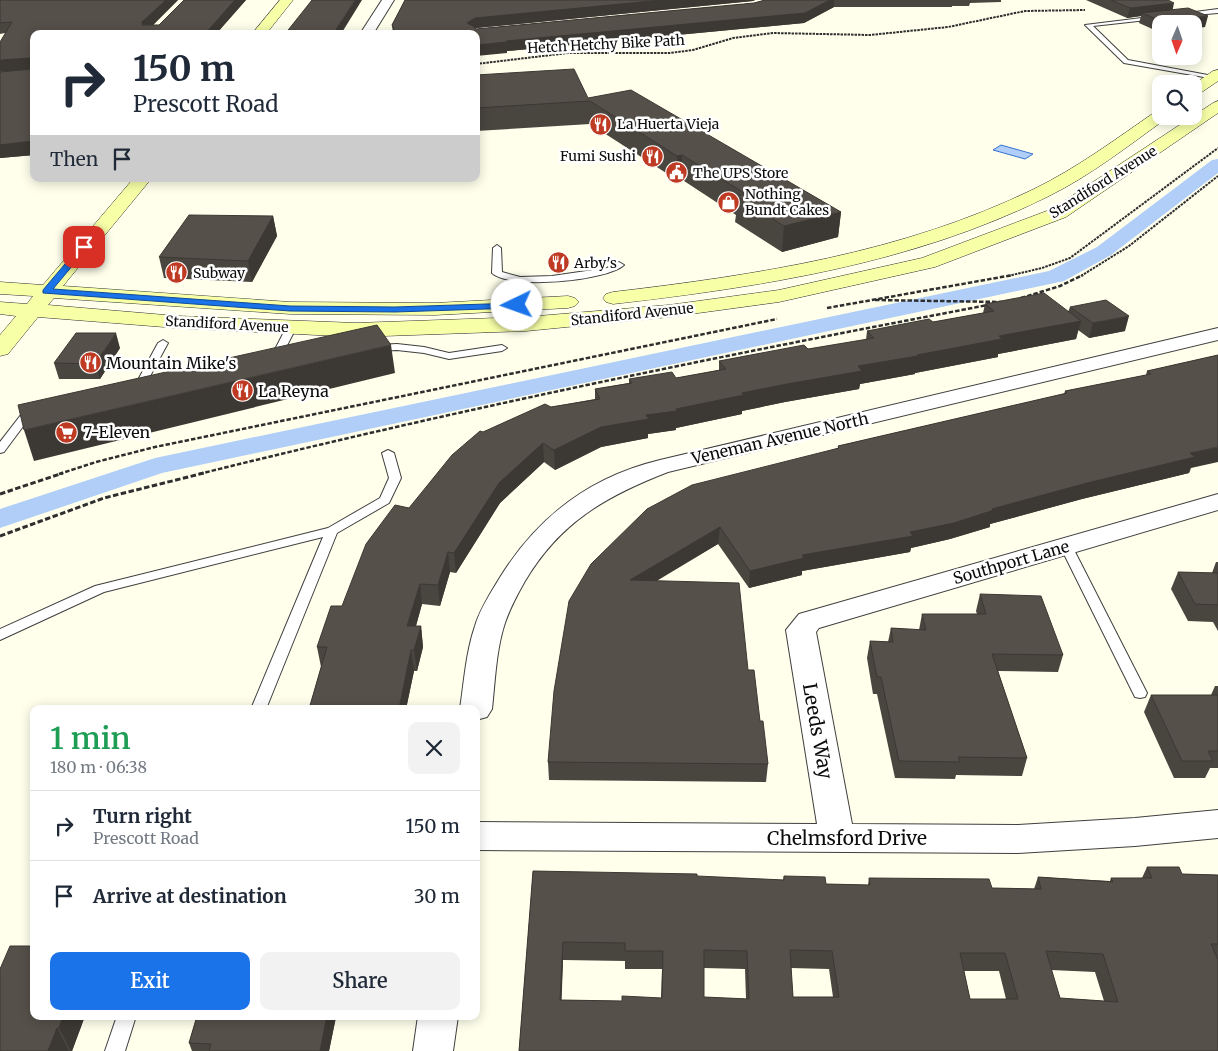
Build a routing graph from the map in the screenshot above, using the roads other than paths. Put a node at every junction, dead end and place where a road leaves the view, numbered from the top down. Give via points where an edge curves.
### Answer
1 (287, 0) edge
2 (388, 0) edge
3 (1218, 11) edge
4 (1181, 15) edge
5 (1152, 18) edge
6 (262, 30) edge
7 (369, 30) edge
8 (1216, 76) edge
9 (1202, 86) edge
10 (1218, 106) edge
11 (1152, 121) edge
12 (1115, 148) junction
13 (139, 182) edge
14 (1080, 199) junction
15 (497, 248) dead end
16 (619, 265) dead end
17 (756, 277) junction
18 (0, 288) edge
19 (46, 291) junction
20 (0, 308) edge
21 (31, 311) junction
22 (580, 319) junction
23 (291, 328) junction
24 (1218, 334) edge
25 (163, 343) dead end
26 (502, 348) dead end
27 (0, 349) edge
28 (361, 349) edge
29 (275, 359) edge
30 (156, 387) edge
31 (41, 407) edge
32 (0, 450) edge
33 (388, 453) dead end
34 (1218, 502) edge
35 (332, 531) junction
36 (1066, 546) junction
37 (805, 625) joint
38 (0, 635) edge
39 (1140, 693) dead end
40 (260, 705) edge
41 (477, 705) edge
42 (1218, 824) edge
43 (480, 836) edge
44 (837, 838) junction
45 (126, 1020) edge
46 (438, 1020) edge
47 (115, 1051) edge
48 (434, 1051) edge

1 - 6 main road
2 - 7 street
3 - 4 lane
5 - 8 lane via 1088,25 1126,62
8 - 9 main road
10 - 14 main road, Standiford Avenue
11 - 12 main road, Standiford Avenue
12 - 14 main road via 1122,150 1124,156 1085,185
12 - 17 main road, Standiford Avenue via 1078,173 989,216 886,249
13 - 19 main road
14 - 22 main road, Standiford Avenue via 1059,213 928,263 779,296
15 - 16 lane via 497,273 516,281 610,270
17 - 19 main road, Standiford Avenue via 606,298 435,309 290,308
17 - 22 main road via 760,284 757,287 604,311
18 - 19 main road, Standiford Avenue
19 - 21 main road
20 - 21 main road, Standiford Avenue
21 - 23 main road, Standiford Avenue
21 - 27 main road
22 - 23 main road, Standiford Avenue via 424,328
23 - 29 lane
24 - 41 street, Veneman Avenue North via 660,467 625,479 566,514 528,553 501,597 488,632
25 - 30 lane via 132,392
26 - 28 lane via 449,356 398,347
31 - 32 lane via 31,409
33 - 35 lane via 395,478 385,500
34 - 36 street, Southport Lane
35 - 38 lane via 100,589
35 - 40 lane
36 - 37 street, Southport Lane
36 - 39 lane
37 - 44 street, Leeds Way via 801,630
42 - 44 street, Chelmsford Drive via 1018,839
43 - 44 street, Chelmsford Drive
45 - 47 lane
46 - 48 street

